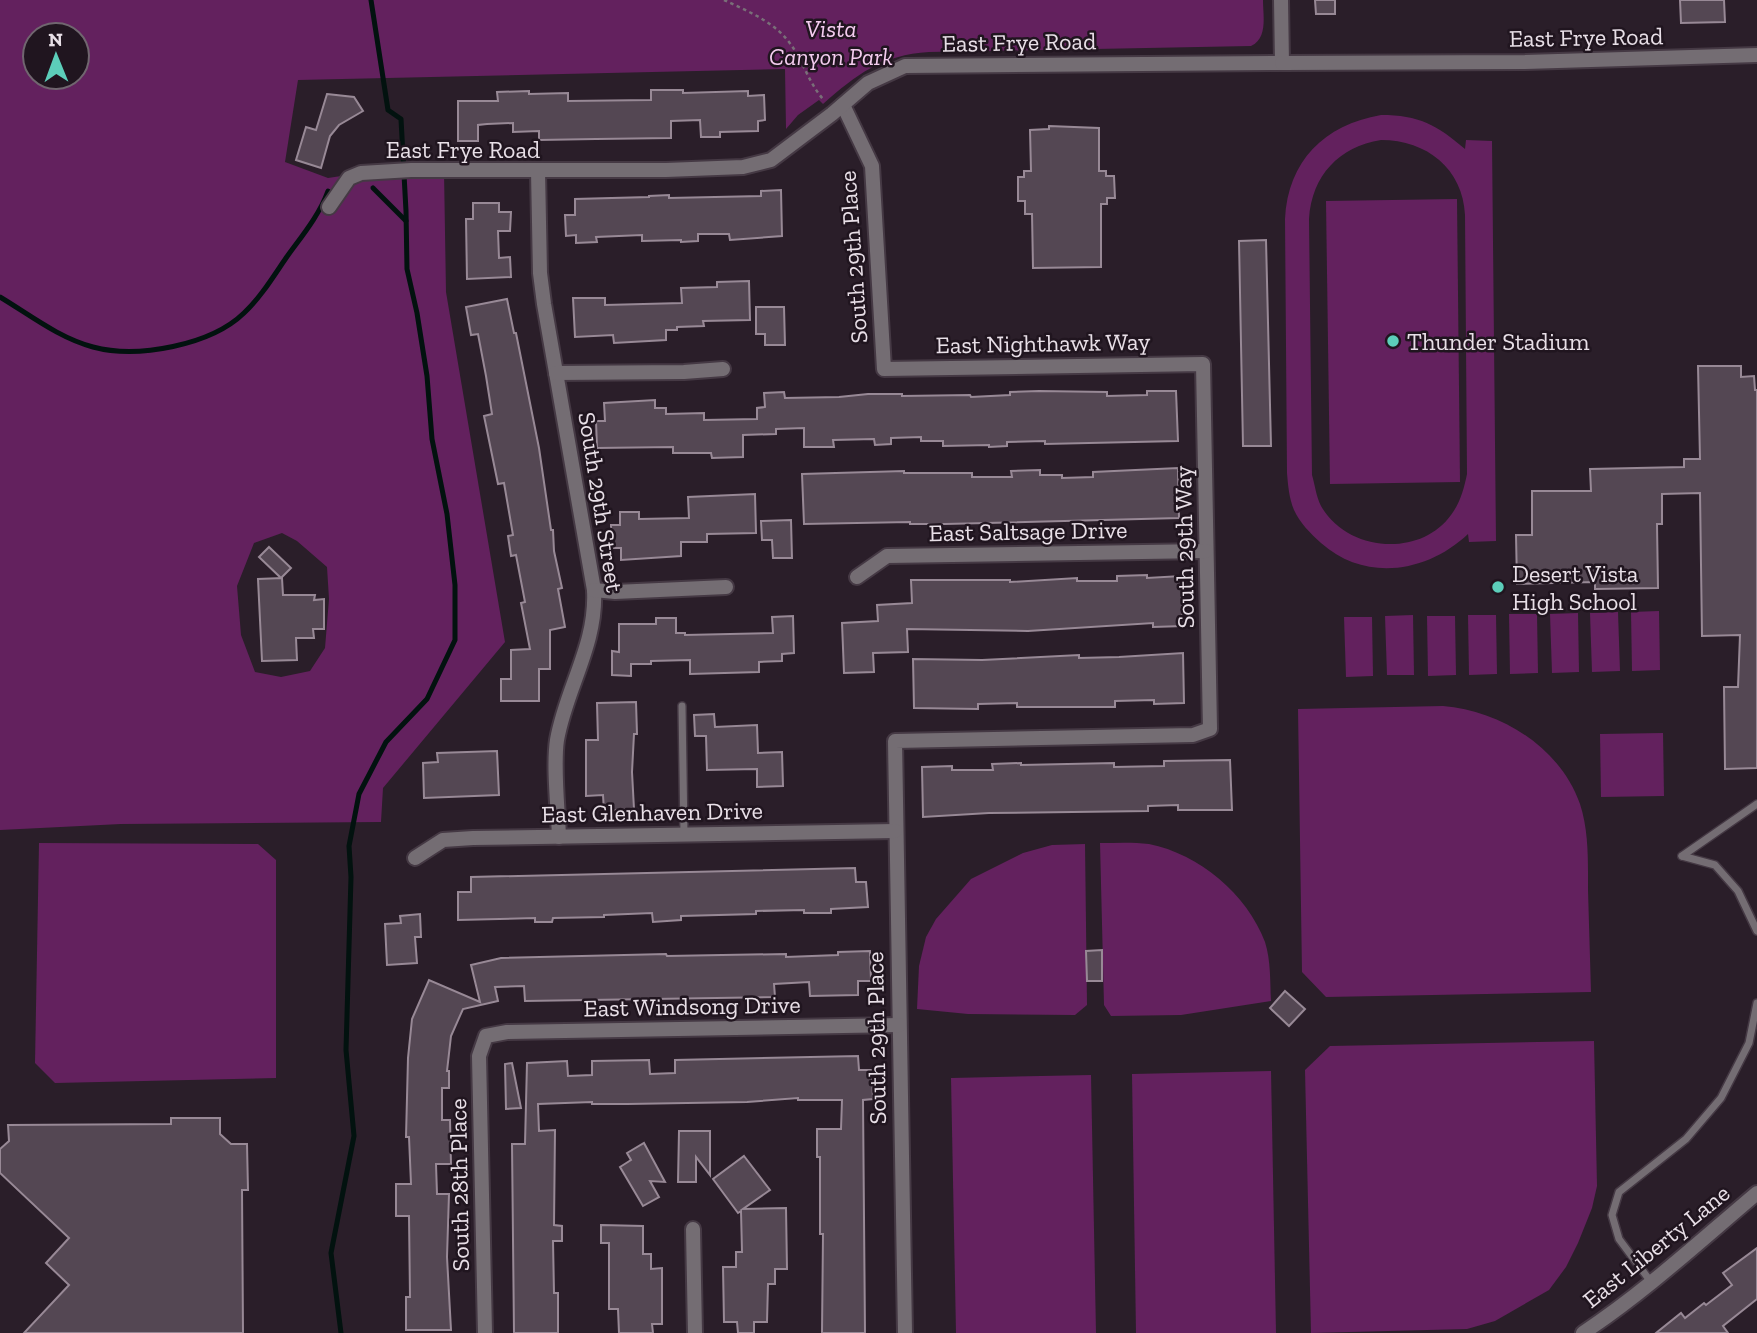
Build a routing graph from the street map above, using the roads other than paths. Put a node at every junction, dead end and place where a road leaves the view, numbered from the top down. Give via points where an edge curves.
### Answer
1 (1281, 0) edge
2 (1757, 55) edge
3 (1282, 63) junction
4 (843, 105) junction
5 (538, 171) junction
6 (329, 207) dead end
7 (1203, 363) joint
8 (723, 369) dead end
9 (884, 369) joint
10 (556, 373) junction
11 (1206, 551) junction
12 (857, 577) dead end
13 (726, 587) dead end
14 (594, 590) junction
15 (682, 706) dead end
16 (895, 741) joint
17 (1757, 804) edge
18 (895, 831) junction
19 (684, 835) junction
20 (559, 837) junction
21 (415, 858) dead end
22 (1757, 931) edge
23 (1757, 1003) edge
24 (899, 1025) junction
25 (486, 1036) joint
26 (1757, 1192) edge
27 (693, 1229) dead end
28 (1651, 1283) junction
29 (485, 1333) edge
30 (695, 1333) edge
31 (905, 1333) edge
32 (1583, 1333) edge

1 - 3 street
2 - 3 street, East Frye Road
3 - 4 street, East Frye Road via 905,66 868,83
4 - 5 street, East Frye Road via 771,160 743,167
4 - 9 street, South 29th Place via 872,166
5 - 6 street, East Frye Road via 361,173 349,178
5 - 10 street, South 29th Street via 540,273
7 - 9 street, East Nighthawk Way
7 - 11 street, South 29th Way
8 - 10 street
10 - 14 street, South 29th Street
11 - 12 street, East Saltsage Drive via 887,556
11 - 16 street, South 29th Way via 1210,729 1193,735
13 - 14 street
14 - 20 street, South 29th Street via 591,634 557,741
15 - 19 lane
16 - 18 street, South 29th Place
17 - 22 lane via 1682,856 1715,865 1738,891
18 - 19 street, East Glenhaven Drive
18 - 24 street, South 29th Place
19 - 20 street, East Glenhaven Drive
20 - 21 street, East Glenhaven Drive via 443,840
23 - 28 lane via 1749,1043 1721,1098 1686,1139 1619,1192 1612,1215 1619,1240
24 - 25 street, East Windsong Drive
24 - 31 street, South 29th Place
25 - 29 street, South 28th Place via 479,1056
26 - 28 street, East Liberty Lane
27 - 30 street
28 - 32 street, East Liberty Lane

